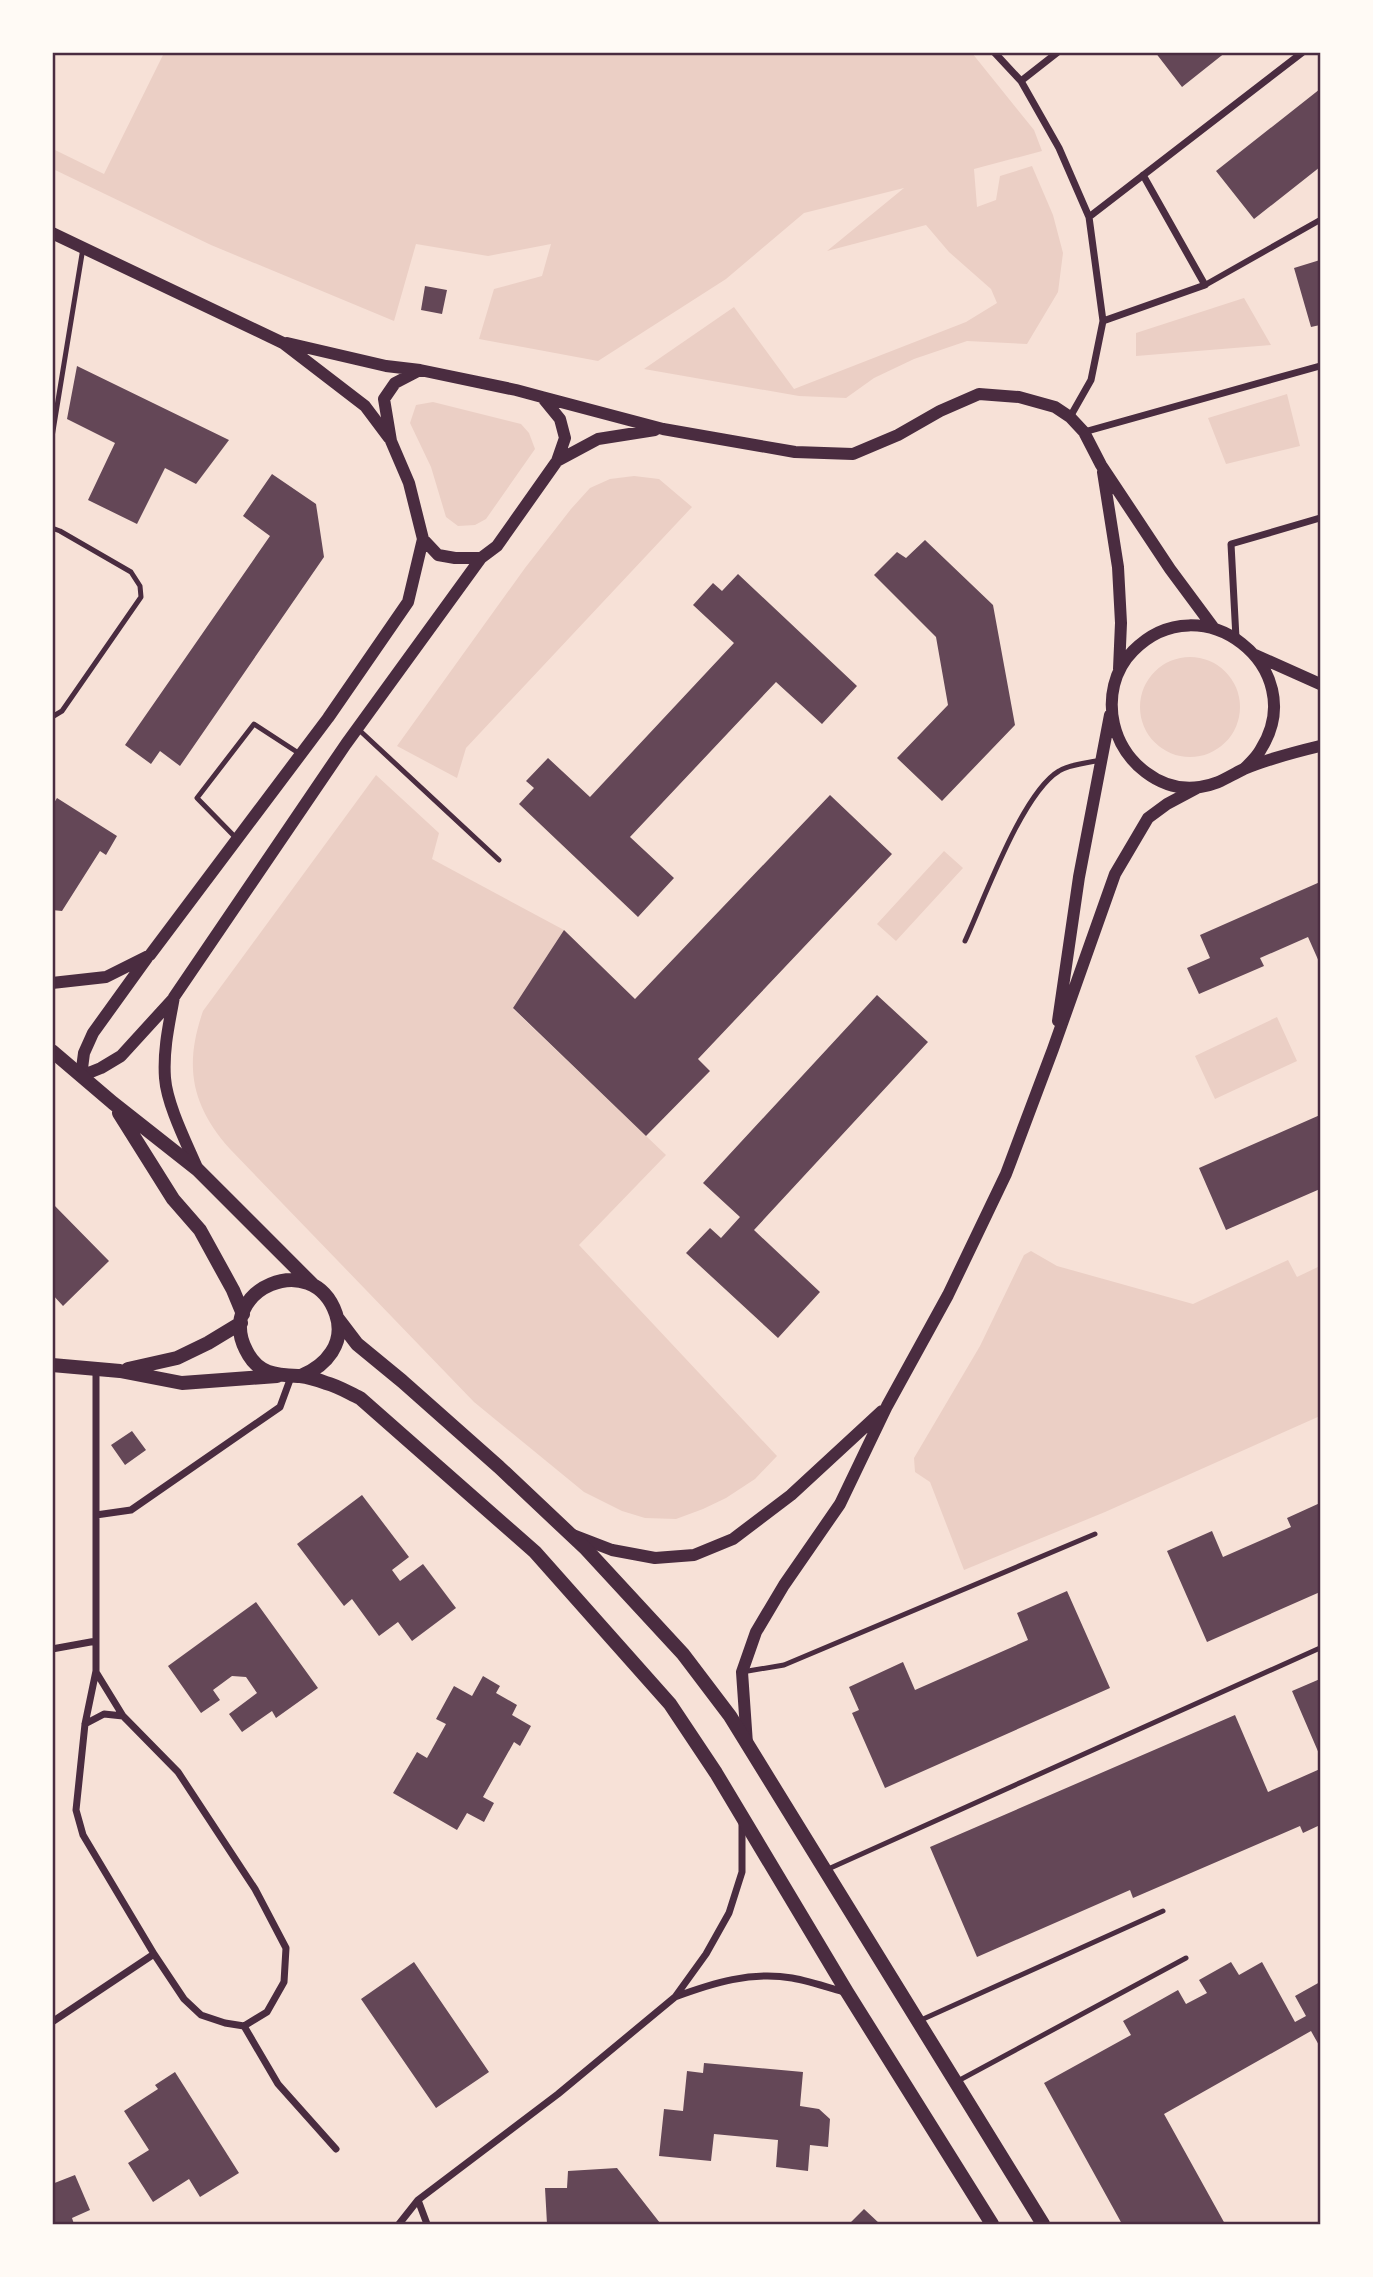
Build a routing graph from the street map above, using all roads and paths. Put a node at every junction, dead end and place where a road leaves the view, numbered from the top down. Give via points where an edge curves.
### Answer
1 (993, 52) edge
2 (1058, 52) edge
3 (1303, 52) edge
4 (1021, 82) junction
5 (1143, 175) junction
6 (1089, 217) junction
7 (1321, 220) edge
8 (52, 233) edge
9 (83, 248) junction
10 (1205, 285) junction
11 (1103, 321) junction
12 (283, 343) junction
13 (1321, 366) edge
14 (420, 370) junction
15 (542, 397) junction
16 (1070, 416) junction
17 (663, 429) junction
18 (1084, 432) junction
19 (52, 437) edge
20 (391, 441) junction
21 (557, 461) junction
22 (1101, 465) junction
23 (1321, 519) edge
24 (52, 528) edge
25 (423, 539) junction
26 (481, 558) junction
27 (1213, 627) junction
28 (1236, 638) junction
29 (1255, 655) junction
30 (1119, 670) junction
31 (1321, 684) edge
32 (1111, 710) junction
33 (52, 718) edge
34 (357, 728) junction
35 (1321, 746) edge
36 (300, 754) junction
37 (1101, 760) junction
38 (1244, 769) junction
39 (1197, 788) junction
40 (237, 839) junction
41 (499, 860) dead end
42 (965, 941) dead end
43 (149, 955) junction
44 (52, 983) edge
45 (174, 997) junction
46 (1054, 1049) junction
47 (52, 1051) edge
48 (82, 1076) junction
49 (113, 1103) junction
50 (198, 1170) junction
51 (314, 1286) junction
52 (242, 1319) junction
53 (338, 1319) junction
54 (52, 1365) edge
55 (96, 1370) junction
56 (120, 1371) junction
57 (290, 1376) junction
58 (887, 1406) junction
59 (96, 1515) junction
60 (569, 1534) junction
61 (1095, 1534) dead end
62 (96, 1641) junction
63 (1321, 1648) edge
64 (52, 1649) edge
65 (96, 1671) junction
66 (742, 1672) junction
67 (122, 1716) junction
68 (85, 1724) junction
69 (747, 1744) junction
70 (743, 1817) junction
71 (825, 1870) junction
72 (1163, 1911) dead end
73 (154, 1954) junction
74 (1186, 1958) dead end
75 (846, 1992) junction
76 (675, 1997) junction
77 (918, 2021) junction
78 (52, 2022) edge
79 (244, 2026) junction
80 (956, 2082) junction
81 (336, 2149) dead end
82 (418, 2200) junction
83 (399, 2224) edge
84 (427, 2224) edge
85 (992, 2224) edge
86 (1044, 2224) edge

1 - 4 street
2 - 4 street
3 - 5 street
4 - 6 street via 1068,164
5 - 6 street
5 - 10 street
6 - 11 street
7 - 10 street
8 - 9 street
9 - 12 street
9 - 19 lane
10 - 11 street
11 - 16 street via 1091,380
12 - 14 street
12 - 20 street via 365,406
13 - 18 street
14 - 15 street
14 - 20 street via 395,383 384,400
15 - 17 street
15 - 21 street via 561,419 565,438
16 - 17 street via 1019,397 979,394 853,454 795,452
16 - 18 street
17 - 21 street via 598,439
18 - 22 street
20 - 25 street via 410,482
21 - 26 street via 497,546
22 - 27 street
22 - 30 street via 1118,567
23 - 28 street via 1231,544
24 - 33 lane via 131,572 141,597 62,711
25 - 26 street via 438,555
25 - 36 street via 408,602
26 - 34 street
27 - 28 street
27 - 30 street via 1191,624 1158,632 1131,652
28 - 29 street
29 - 31 street
29 - 38 street via 1268,676 1271,727 1261,750
30 - 32 street
32 - 37 street
32 - 39 street via 1116,736 1129,758 1148,775 1172,785
34 - 41 lane
34 - 45 street
35 - 38 street
36 - 40 street
36 - 40 lane via 254,724 197,798
37 - 42 lane via 1060,770 1041,786 1020,819
37 - 46 street
38 - 39 street via 1222,782
39 - 46 street via 1148,818 1115,874
40 - 43 street
43 - 44 street via 106,977
43 - 48 street via 93,1033
45 - 48 street via 121,1056
45 - 50 street via 165,1043 165,1081
46 - 58 street via 1006,1174 948,1295
47 - 48 main road
48 - 49 main road
49 - 50 main road
49 - 52 main road via 173,1199 200,1230 233,1290
50 - 51 main road
51 - 52 main road via 280,1280 263,1287 250,1299
51 - 53 main road via 333,1306
52 - 56 main road via 177,1358
52 - 57 main road via 246,1351 255,1362 266,1371
53 - 57 main road via 330,1355 314,1371
53 - 60 main road via 357,1344
54 - 55 main road
55 - 56 main road
55 - 59 street
56 - 57 main road via 182,1383
57 - 59 street via 281,1407 131,1510
57 - 70 main road via 330,1383 360,1398 535,1552 670,1704
58 - 60 street via 791,1495 733,1539 694,1555 655,1558 612,1550
58 - 66 street via 840,1504 756,1632
59 - 62 street
60 - 69 main road via 683,1654
61 - 66 lane via 785,1665
62 - 64 street
62 - 65 street
63 - 71 lane
65 - 67 street
65 - 68 street
66 - 69 street
67 - 68 street via 104,1714
67 - 79 street via 178,1772 255,1889 286,1948 284,1982 267,2011
68 - 73 street via 76,1810 83,1835
69 - 71 main road
70 - 75 main road
70 - 76 street via 742,1872 729,1913
71 - 77 main road
72 - 77 lane
73 - 78 street
73 - 79 street via 184,1999 201,2015
74 - 80 lane
75 - 76 street via 790,1978 751,1977 716,1982
75 - 85 main road
76 - 82 street via 558,2094
77 - 80 main road
79 - 81 street via 278,2084
80 - 86 main road
82 - 83 street
82 - 84 street

